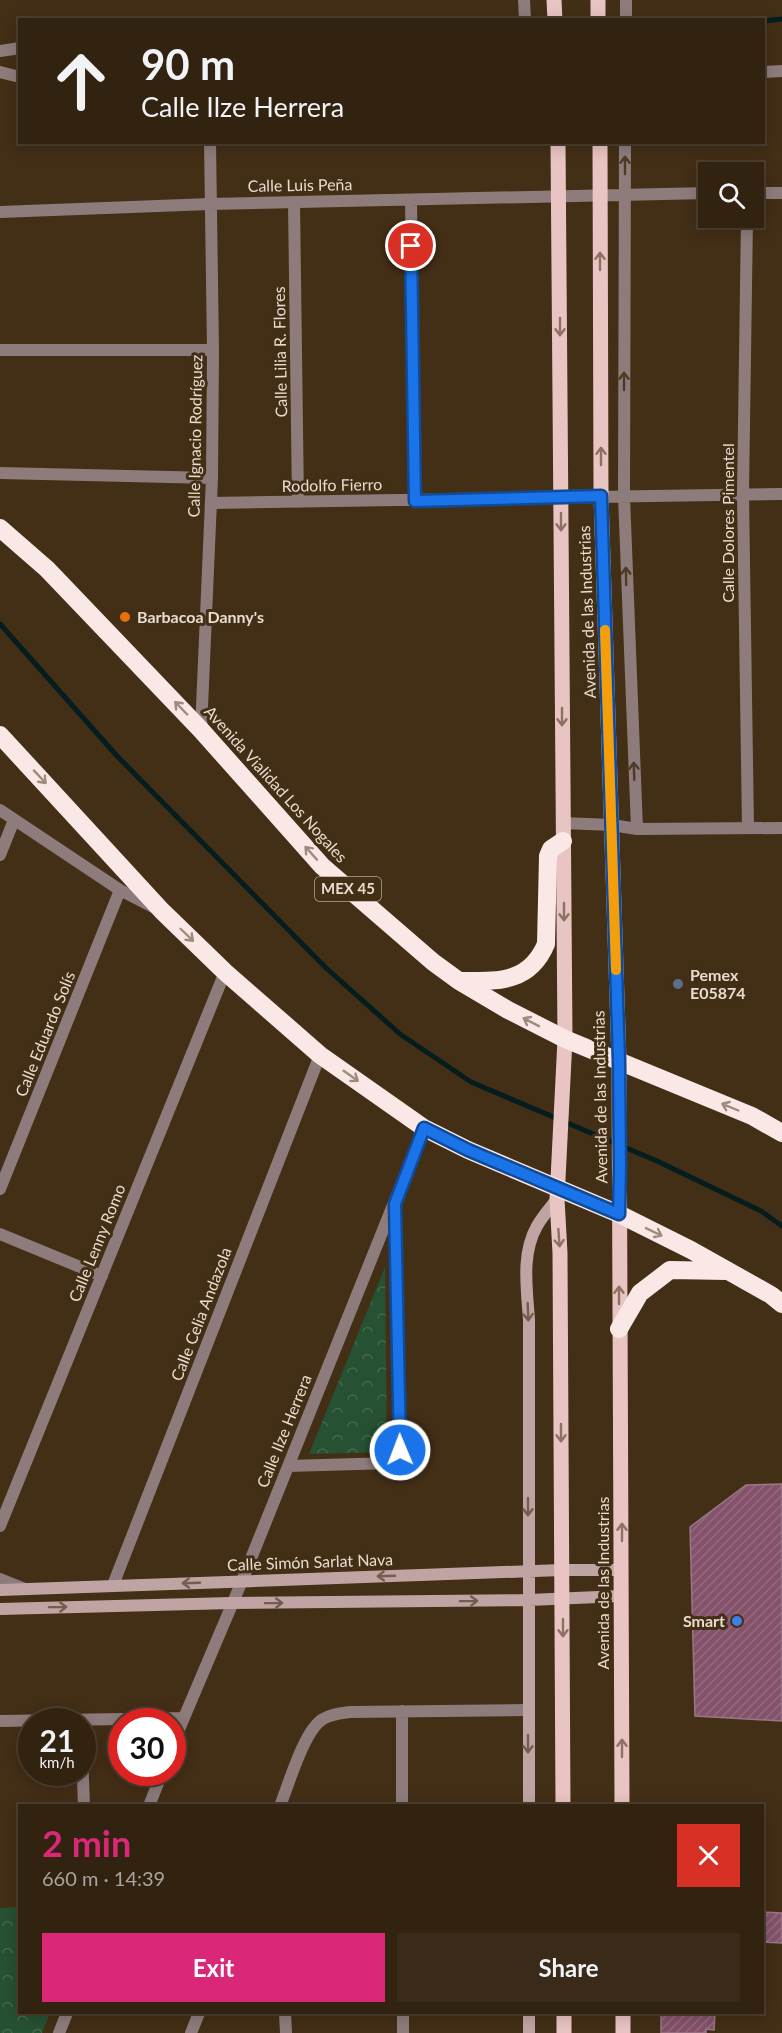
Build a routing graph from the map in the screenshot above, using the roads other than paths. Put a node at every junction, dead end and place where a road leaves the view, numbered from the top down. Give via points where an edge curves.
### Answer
1 (524, 0) edge
2 (554, 0) edge
3 (598, 0) edge
4 (626, 0) edge
5 (525, 18) edge
6 (555, 18) edge
7 (598, 18) edge
8 (626, 18) edge
9 (18, 48) edge
10 (0, 51) edge
11 (782, 71) edge
12 (0, 72) edge
13 (765, 72) edge
14 (18, 76) edge
15 (210, 144) edge
16 (558, 144) edge
17 (600, 144) edge
18 (625, 144) edge
19 (764, 193) edge
20 (782, 193) edge
21 (624, 194) junction
22 (698, 194) edge
23 (600, 195) junction
24 (559, 196) junction
25 (411, 200) junction
26 (294, 202) junction
27 (210, 204) junction
28 (0, 212) edge
29 (747, 228) edge
30 (0, 350) edge
31 (213, 350) junction
32 (0, 473) edge
33 (212, 478) junction
34 (743, 494) junction
35 (782, 494) edge
36 (601, 496) junction
37 (624, 496) junction
38 (561, 498) junction
39 (415, 501) junction
40 (298, 502) junction
41 (211, 503) junction
42 (0, 528) edge
43 (201, 730) junction
44 (0, 735) edge
45 (0, 810) edge
46 (14, 820) junction
47 (612, 825) junction
48 (748, 828) junction
49 (782, 828) edge
50 (636, 829) junction
51 (563, 832) junction
52 (0, 855) edge
53 (120, 890) junction
54 (162, 911) junction
55 (225, 972) junction
56 (459, 981) junction
57 (565, 1039) junction
58 (320, 1055) junction
59 (619, 1061) junction
60 (424, 1128) junction
61 (782, 1133) edge
62 (0, 1189) edge
63 (557, 1194) junction
64 (395, 1204) junction
65 (619, 1214) junction
66 (0, 1234) edge
67 (728, 1271) junction
68 (102, 1276) junction
69 (782, 1304) edge
70 (619, 1329) junction
71 (288, 1466) junction
72 (0, 1526) edge
73 (562, 1570) junction
74 (621, 1570) junction
75 (528, 1572) junction
76 (0, 1579) edge
77 (242, 1581) junction
78 (113, 1585) junction
79 (25, 1589) junction
80 (0, 1590) edge
81 (621, 1596) junction
82 (563, 1599) junction
83 (529, 1600) junction
84 (231, 1603) junction
85 (0, 1609) edge
86 (528, 1710) junction
87 (402, 1711) junction
88 (186, 1713) edge
89 (0, 1721) edge
90 (18, 1721) edge
91 (83, 1786) edge
92 (157, 1786) edge
93 (84, 1804) edge
94 (150, 1804) edge
95 (281, 1804) edge
96 (402, 1804) edge
97 (529, 1804) edge
98 (563, 1804) edge
99 (622, 1804) edge
100 (67, 2014) edge
101 (199, 2014) edge
102 (285, 2014) edge
103 (403, 2014) edge
104 (529, 2014) edge
105 (564, 2014) edge
106 (623, 2014) edge
107 (59, 2033) edge
108 (191, 2033) edge
109 (286, 2033) edge
110 (403, 2033) edge
111 (529, 2033) edge
112 (564, 2033) edge
113 (623, 2033) edge

1 - 5 street
2 - 6 main road
3 - 7 main road
4 - 8 street
9 - 10 street
11 - 13 street
12 - 14 street
15 - 27 street, Calle Ignacio Rodríguez
16 - 24 main road, Avenida de las Industrias
17 - 23 main road, Avenida de las Industrias
21 -> 18 street
19 - 20 street
21 - 22 street, Calle Luis Peña
21 - 23 street, Calle Luis Peña
37 -> 21 street
23 - 24 street, Calle Luis Peña
36 -> 23 main road, Avenida de las Industrias
24 - 25 street, Calle Luis Peña
24 -> 38 main road, Avenida de las Industrias
25 - 26 street, Calle Luis Peña
25 - 39 street
26 - 27 street, Calle Luis Peña
26 - 40 street, Calle Lilia R. Flores
27 - 28 street, Calle Luis Peña
27 - 31 street, Calle Ignacio Rodríguez
29 - 34 street, Calle Dolores Pimentel
30 - 31 street
31 - 33 street, Calle Ignacio Rodríguez
32 - 33 street
33 - 41 street, Calle Ignacio Rodríguez
34 - 35 street
34 - 37 street
34 - 48 street, Calle Dolores Pimentel
36 - 37 street
36 - 38 street
36 - 47 main road, Avenida de las Industrias
50 -> 37 street
38 - 39 street, Rodolfo Fierro
38 -> 51 main road, Avenida de las Industrias
39 - 40 street, Rodolfo Fierro
40 - 41 street, Rodolfo Fierro
41 - 43 street, Calle Ignacio Rodríguez
43 -> 42 highway, Avenida Vialidad Los Nogales / MEX 45 via 47,569
56 -> 43 highway, Avenida Vialidad Los Nogales / MEX 45 via 322,866
44 -> 54 highway
45 - 46 street
46 - 52 street
46 - 53 street
47 - 50 street
47 - 51 street
47 - 59 main road, Avenida de las Industrias
48 - 49 street
48 - 50 street
51 - 56 highway via 548,856 546,944 542,955 531,969 517,976 498,981
51 -> 57 main road, Avenida de las Industrias
53 - 54 street
53 - 62 street, Calle Eduardo Solís
54 -> 55 highway
55 - 58 highway
55 - 68 street, Calle Lenny Romo
57 -> 56 highway, Avenida Vialidad Los Nogales / MEX 45
57 - 59 highway, Avenida Vialidad Los Nogales / MEX 45
57 - 63 main road, Avenida de las Industrias
58 -> 60 highway
58 - 78 street, Calle Celia Andazola
61 -> 59 highway, Avenida Vialidad Los Nogales / MEX 45 via 752,1116
59 - 65 main road, Avenida de las Industrias
60 - 63 highway
60 - 64 street, Calle Ilze Herrera
63 - 65 highway
63 -> 73 main road, Avenida de las Industrias
63 -> 75 street via 537,1226 526,1266
64 - 71 street, Calle Ilze Herrera
64 - 71 street via 398,1461
65 -> 67 highway
70 -> 65 main road, Avenida de las Industrias
66 - 68 street
67 - 69 highway
67 - 70 highway via 670,1270 640,1293
68 - 72 street, Calle Lenny Romo
74 -> 70 main road, Avenida de las Industrias
71 - 77 street, Calle Ilze Herrera
73 - 74 street, Calle Simón Sarlat Nava
73 - 75 street, Calle Simón Sarlat Nava
73 - 82 main road, Avenida de las Industrias
74 - 81 main road, Avenida de las Industrias
75 -> 77 street, Calle Simón Sarlat Nava
75 - 83 street
76 - 79 street
77 -> 78 street, Calle Simón Sarlat Nava
77 - 84 street, Calle Ilze Herrera
78 - 79 street, Calle Simón Sarlat Nava
79 - 80 street, Calle Simón Sarlat Nava
81 - 82 street
99 -> 81 main road, Avenida de las Industrias
82 - 83 street
82 -> 98 main road, Avenida de las Industrias
84 -> 83 street
83 - 86 street
85 -> 84 street
84 - 88 street, Calle Ilze Herrera
86 - 87 street
86 -> 97 street
87 - 95 street via 350,1712 321,1720 308,1734
87 - 96 street
89 - 90 street
91 - 93 street
92 - 94 street
100 - 107 street
101 - 108 street
102 - 109 street
103 - 110 street
104 - 111 street
105 - 112 main road
106 - 113 main road

